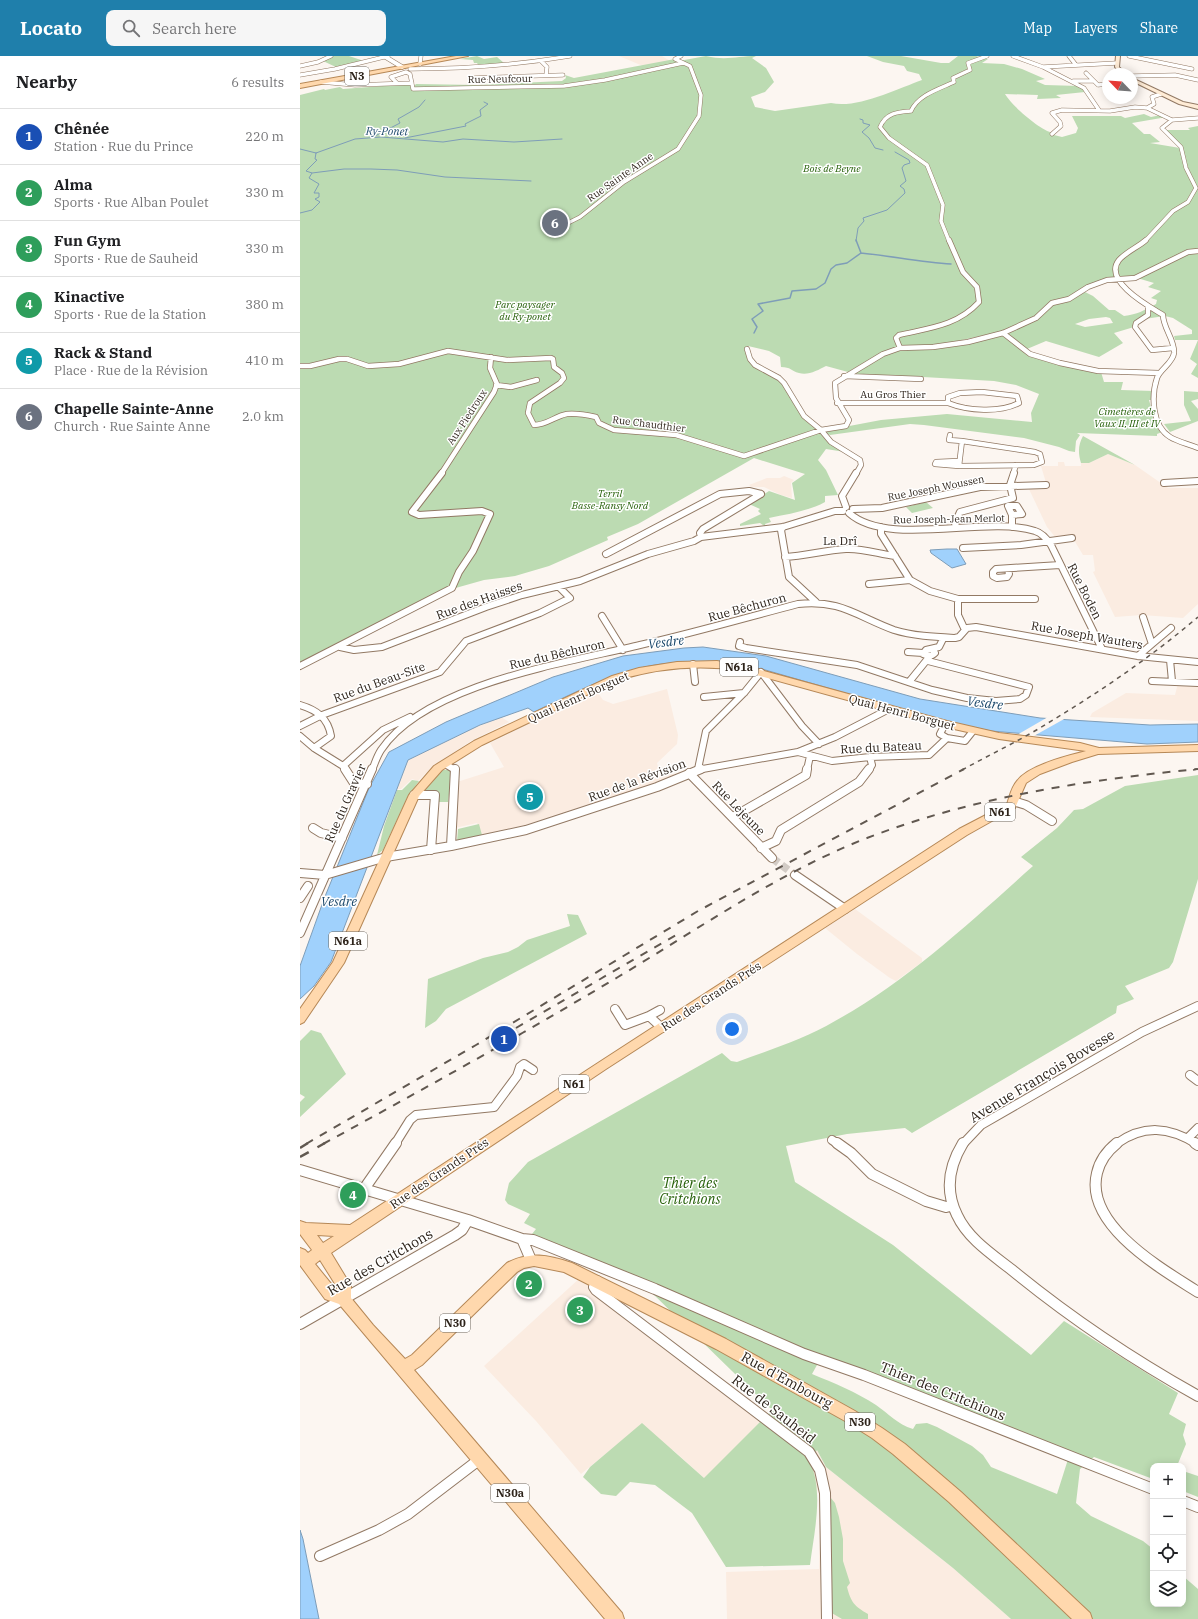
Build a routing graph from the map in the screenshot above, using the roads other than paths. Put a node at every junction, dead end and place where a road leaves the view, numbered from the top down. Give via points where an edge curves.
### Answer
1 (331, 56) edge
2 (386, 56) edge
3 (420, 56) edge
4 (465, 56) edge
5 (562, 56) edge
6 (570, 56) edge
7 (680, 56) edge
8 (987, 56) edge
9 (1013, 56) edge
10 (1068, 56) edge
11 (1118, 56) edge
12 (1128, 56) edge
13 (541, 61) junction
14 (683, 63) junction
15 (1117, 63) junction
16 (420, 64) junction
17 (1076, 65) junction
18 (300, 66) edge
19 (1043, 67) junction
20 (404, 68) junction
21 (1118, 68) edge
22 (1086, 74) dead end
23 (300, 75) edge
24 (546, 75) junction
25 (563, 75) dead end
26 (472, 78) dead end
27 (1138, 78) edge
28 (1196, 79) edge
29 (1073, 81) junction
30 (1094, 81) junction
31 (320, 82) junction
32 (397, 83) junction
33 (1138, 83) edge
34 (412, 85) junction
35 (1102, 85) edge
36 (300, 86) edge
37 (1161, 94) junction
38 (1198, 107) edge
39 (1147, 108) junction
40 (1099, 110) junction
41 (1198, 118) edge
42 (1172, 120) junction
43 (1052, 134) dead end
44 (566, 224) dead end
45 (1198, 251) edge
46 (1119, 279) junction
47 (1148, 306) junction
48 (1003, 333) junction
49 (747, 348) dead end
50 (900, 348) junction
51 (1173, 348) junction
52 (491, 357) junction
53 (300, 366) edge
54 (1159, 373) junction
55 (843, 376) junction
56 (922, 378) dead end
57 (537, 380) dead end
58 (496, 385) junction
59 (837, 403) junction
60 (948, 403) junction
61 (821, 430) junction
62 (950, 434) dead end
63 (962, 441) junction
64 (1198, 448) edge
65 (1016, 465) junction
66 (1198, 481) edge
67 (1164, 483) dead end
68 (1010, 485) junction
69 (1046, 486) dead end
70 (848, 510) junction
71 (1012, 515) dead end
72 (783, 527) junction
73 (956, 527) junction
74 (1012, 527) junction
75 (881, 528) junction
76 (701, 537) junction
77 (1072, 538) dead end
78 (1049, 542) junction
79 (963, 548) dead end
80 (606, 554) dead end
81 (895, 556) junction
82 (785, 557) junction
83 (1060, 565) junction
84 (1008, 569) dead end
85 (910, 580) junction
86 (869, 584) dead end
87 (559, 587) junction
88 (958, 599) junction
89 (1035, 599) dead end
90 (816, 602) junction
91 (602, 616) dead end
92 (1143, 617) dead end
93 (1171, 628) dead end
94 (965, 630) junction
95 (684, 635) joint
96 (943, 639) junction
97 (740, 642) dead end
98 (1152, 644) junction
99 (340, 647) junction
100 (1102, 649) junction
101 (623, 650) junction
102 (908, 652) dead end
103 (930, 656) junction
104 (1138, 656) junction
105 (1170, 660) junction
106 (1198, 662) edge
107 (693, 664) junction
108 (300, 666) edge
109 (761, 672) junction
110 (1172, 681) junction
111 (695, 682) dead end
112 (909, 682) junction
113 (1152, 682) dead end
114 (1198, 683) edge
115 (744, 693) junction
116 (704, 697) dead end
117 (300, 705) edge
118 (438, 705) joint
119 (889, 709) junction
120 (322, 715) junction
121 (419, 715) junction
122 (945, 724) junction
123 (300, 726) edge
124 (973, 731) junction
125 (300, 736) edge
126 (947, 738) junction
127 (819, 744) junction
128 (314, 748) junction
129 (1198, 748) edge
130 (1082, 750) junction
131 (798, 752) junction
132 (810, 756) junction
133 (870, 757) junction
134 (445, 764) junction
135 (343, 766) junction
136 (698, 769) junction
137 (689, 773) junction
138 (367, 784) junction
139 (414, 794) junction
140 (1014, 801) junction
141 (733, 817) junction
142 (1052, 821) dead end
143 (313, 828) dead end
144 (342, 838) junction
145 (451, 846) junction
146 (761, 848) junction
147 (431, 850) junction
148 (386, 857) junction
149 (772, 858) tunnel mouth
150 (300, 873) edge
151 (324, 875) junction
152 (795, 875) tunnel mouth
153 (308, 886) dead end
154 (301, 895) edge
155 (845, 909) junction
156 (300, 933) edge
157 (1198, 1006) edge
158 (615, 1009) dead end
159 (660, 1010) dead end
160 (649, 1016) junction
161 (300, 1019) edge
162 (662, 1028) junction
163 (533, 1070) dead end
164 (1190, 1075) dead end
165 (1198, 1081) edge
166 (1198, 1128) edge
167 (1189, 1137) junction
168 (832, 1140) dead end
169 (1198, 1145) edge
170 (300, 1170) edge
171 (364, 1189) junction
172 (399, 1199) junction
173 (953, 1205) junction
174 (468, 1220) junction
175 (302, 1228) edge
176 (352, 1231) junction
177 (522, 1239) junction
178 (322, 1252) junction
179 (303, 1258) edge
180 (531, 1260) junction
181 (596, 1281) junction
182 (1198, 1292) edge
183 (344, 1300) junction
184 (300, 1324) edge
185 (403, 1368) junction
186 (1198, 1396) edge
187 (480, 1459) junction
188 (1150, 1488) edge
189 (1186, 1502) edge
190 (1198, 1507) edge
191 (320, 1556) dead end
192 (616, 1619) edge
193 (827, 1619) edge
194 (1084, 1619) edge

1 - 18 street
2 - 20 street
2 - 23 street
3 - 16 street
4 - 16 main road, N3
5 - 6 street
5 - 13 street
7 - 14 street via 675,58
8 - 50 street via 968,63 970,70 957,75 954,82 922,99 913,106 912,111 888,114 880,127 889,138 927,165 942,202 941,221 963,272 977,287 978,303 954,322 898,335 896,338
9 - 19 street
10 - 17 street
11 - 15 main road
12 - 28 street via 1195,70 1198,77
13 - 20 street via 446,70
13 - 24 street via 547,67
14 - 34 street, Rue Neufcour via 564,86
14 - 44 street, Rue Sainte Anne via 690,66 701,95 699,116 678,149 624,182 580,217
15 - 17 street
15 - 21 main road
16 - 20 main road, N3
17 - 19 street
19 - 29 street
20 - 31 main road, N3
20 - 32 street via 391,77
20 - 34 street via 410,74
22 - 30 street
24 - 25 street
24 - 26 street
27 - 28 street via 1175,75
29 - 30 street
29 - 40 street via 1084,88
30 - 35 street via 1098,85
31 - 32 street, Rue Neufcour via 355,85
31 - 36 main road, N3
32 - 34 street, Rue Neufcour
33 - 37 main road
37 - 38 main road
37 - 39 street via 1152,97 1154,104
39 - 40 street
39 - 42 street
40 - 43 street via 1056,111 1052,114 1061,126
41 - 42 street
42 - 46 street via 1162,128 1181,147 1186,168 1196,188 1192,199 1180,209 1173,211 1141,244 1120,259 1116,271
45 - 46 street via 1188,252 1135,278
46 - 47 street via 1124,287
46 - 48 street via 1099,282 1069,299 1052,303 1036,318
47 - 51 street via 1163,315 1163,322
47 - 51 street via 1148,315 1136,323 1135,327 1152,350
48 - 50 street via 933,348
48 - 54 street via 1030,354 1060,363 1098,371
49 - 61 street via 755,365 779,378 804,416
50 - 55 street via 883,354
51 - 54 street via 1171,360
52 - 53 street via 439,352 399,364 368,366 339,359
52 - 58 street, Aux Piedroux via 490,368
52 - 61 street, Rue Chaudthier via 514,360 553,359 554,366 564,376 563,380 530,402 528,413 536,426 567,414 587,415 614,430 676,435 744,456
54 - 64 street via 1153,408 1156,418 1170,437
55 - 56 street
55 - 59 street via 835,383 834,394
57 - 58 street via 511,387
58 - 99 street, Aux Piedroux via 438,480 412,512 419,515 482,511 490,513 454,586
59 - 60 street, Au Gros Thier
59 - 61 street via 849,420 848,424
60 - 60 street, Au Gros Thier via 961,408 1010,408 1019,403 1017,396 1007,393 956,393 948,398
61 - 70 street via 831,442 857,457 862,463 842,496
62 - 63 street via 949,440
63 - 65 street via 958,463
63 - 65 street via 1035,452 1042,456 1040,464
65 - 68 street
66 - 67 street
68 - 69 street, Rue Joseph Woussen
68 - 70 street, Rue Joseph Woussen via 963,490 876,509
68 - 73 street via 1013,498 960,512 955,522
70 - 72 street, Rue Joseph Woussen via 835,511
70 - 75 street, Rue Joseph-Jean Merlot via 857,520
71 - 74 street
72 - 76 street, Rue Joseph Woussen
72 - 82 street via 781,530
73 - 74 street, Rue Joseph-Jean Merlot
73 - 75 street, Rue Joseph-Jean Merlot via 915,530
74 - 78 street, Rue Joseph-Jean Merlot via 1036,531
75 - 81 street via 881,534
76 - 80 street via 703,529 761,494 749,491 720,494
76 - 87 street, Rue des Haisses
77 - 78 street
78 - 79 street
78 - 83 street, Rue Boden
81 - 82 street, La Drî via 848,549
81 - 85 street
82 - 90 street via 789,577
83 - 84 street
83 - 100 street, Rue Boden
85 - 86 street
85 - 88 street via 930,591
87 - 99 street, Rue des Haisses via 508,600 382,647 354,650
87 - 120 street, Rue du Beau-Site via 570,598 540,613 466,641 440,672
88 - 89 street
88 - 94 street via 957,605
90 - 95 street, Rue Bêchuron via 798,604
90 - 96 street via 843,607 895,630
91 - 101 street
92 - 98 street
93 - 98 street
94 - 96 street via 959,637
94 - 100 street, Rue Joseph Wauters via 971,627 1000,630
95 - 101 street, Rue du Bêchuron
96 - 103 street
97 - 112 street via 739,646 746,648 857,665
98 - 104 street
99 - 108 street, Aux Piedroux
100 - 104 street, Rue Joseph Wauters
101 - 118 street, Rue du Bêchuron via 488,682
102 - 103 street via 923,653 926,650
103 - 112 street
103 - 112 street via 1029,687 1023,698 996,701 946,693
104 - 105 street, Rue Joseph Wauters
105 - 106 street, Rue Joseph Wauters
105 - 110 street
107 - 109 main road, Quai Henri Borguet / N61a via 716,664
107 - 111 street
107 - 134 main road, Quai Henri Borguet / N61a via 662,666 615,678 478,743
109 - 115 street
109 - 119 main road, Quai Henri Borguet / N61a
109 - 127 street
110 - 113 street
110 - 114 street
115 - 116 street
115 - 136 street via 706,731
117 - 120 street
118 - 121 street, Rue du Gravier
119 - 122 main road, Quai Henri Borguet / N61a
119 - 127 street, Rue de la Révision
120 - 123 street
120 - 128 street, Rue du Beau-Site via 332,736
121 - 135 street via 383,730
121 - 138 street, Rue du Gravier via 388,740 380,752
122 - 124 main road, Quai Henri Borguet / N61a
122 - 126 street via 940,734
124 - 126 street via 965,741
124 - 130 main road, Quai Henri Borguet / N61a
125 - 128 street
126 - 133 street, Rue du Bateau via 929,755
127 - 131 street, Rue de la Révision
128 - 135 street
129 - 130 main road, N61
130 - 140 main road, N61 via 1028,776 1017,789
131 - 132 street, Rue du Bateau
131 - 136 street, Rue de la Révision
132 - 133 street, Rue du Bateau via 832,761
132 - 141 street via 806,775
133 - 146 street via 872,765 859,782 781,830 776,842
134 - 139 main road, Quai Henri Borguet / N61a
134 - 145 street via 455,768
135 - 138 street via 354,783
136 - 137 street, Rue de la Révision
137 - 141 street, Rue Lejeune
137 - 145 street, Rue de la Révision via 656,787 526,830
138 - 144 street, Rue du Gravier
139 - 147 street via 435,795
139 - 148 main road, Quai Henri Borguet / N61a
140 - 142 street via 1026,805
140 - 155 main road, Rue des Grands Prés / N61 via 1010,806 963,832
141 - 146 street, Rue Lejeune
143 - 144 street via 321,833
144 - 151 street, Rue du Gravier
145 - 147 street, Rue de la Révision
146 - 149 street, Rue Lejeune
147 - 148 street, Rue de la Révision
148 - 151 street, Rue de la Révision
148 - 161 main road, Quai Henri Borguet / N61a via 338,963
150 - 151 street, Rue de la Révision
151 - 156 street, Rue du Gravier
152 - 155 street
153 - 154 street
155 - 162 main road, Rue des Grands Prés / N61
157 - 173 street, Avenue François Bovesse via 1142,1032 981,1125 970,1134 954,1157 950,1174
158 - 160 street via 625,1025
159 - 160 street
160 - 162 street
162 - 172 main road, Rue des Grands Prés / N61
163 - 171 street via 524,1064 520,1066 517,1076 494,1107 416,1115 410,1120
164 - 165 street
166 - 167 street
167 - 169 street
167 - 182 street via 1153,1129 1122,1139 1100,1161 1094,1184 1108,1220 1122,1236
168 - 173 street via 872,1174 926,1201 946,1207
170 - 171 street
171 - 172 street
172 - 174 street
172 - 176 main road, Rue des Grands Prés / N61
173 - 186 street, Avenue François Bovesse via 963,1226 978,1241 1072,1319
174 - 177 street
174 - 183 street, Rue des Critchons via 462,1230 455,1235
175 - 176 main road
175 - 178 main road
176 - 178 main road, Rue des Grands Prés / N61
177 - 180 street
177 - 188 street, Thier des Critchions via 546,1245 804,1354 864,1375
178 - 179 main road, Rue des Grands Prés
178 - 183 main road via 344,1286
179 - 183 main road via 330,1295
180 - 181 main road, N30 via 543,1260 571,1269
180 - 185 main road, N30 via 510,1269 417,1360
181 - 193 street, Rue de Sauheid via 596,1290 809,1452 820,1470 825,1493
181 - 194 main road, Rue d'Embourg / N30 via 727,1347 838,1408 877,1433 955,1497
183 - 184 street, Rue des Critchons
183 - 185 main road
185 - 187 main road, N30a
187 - 191 street via 408,1514
187 - 192 main road, N30a
189 - 190 street

